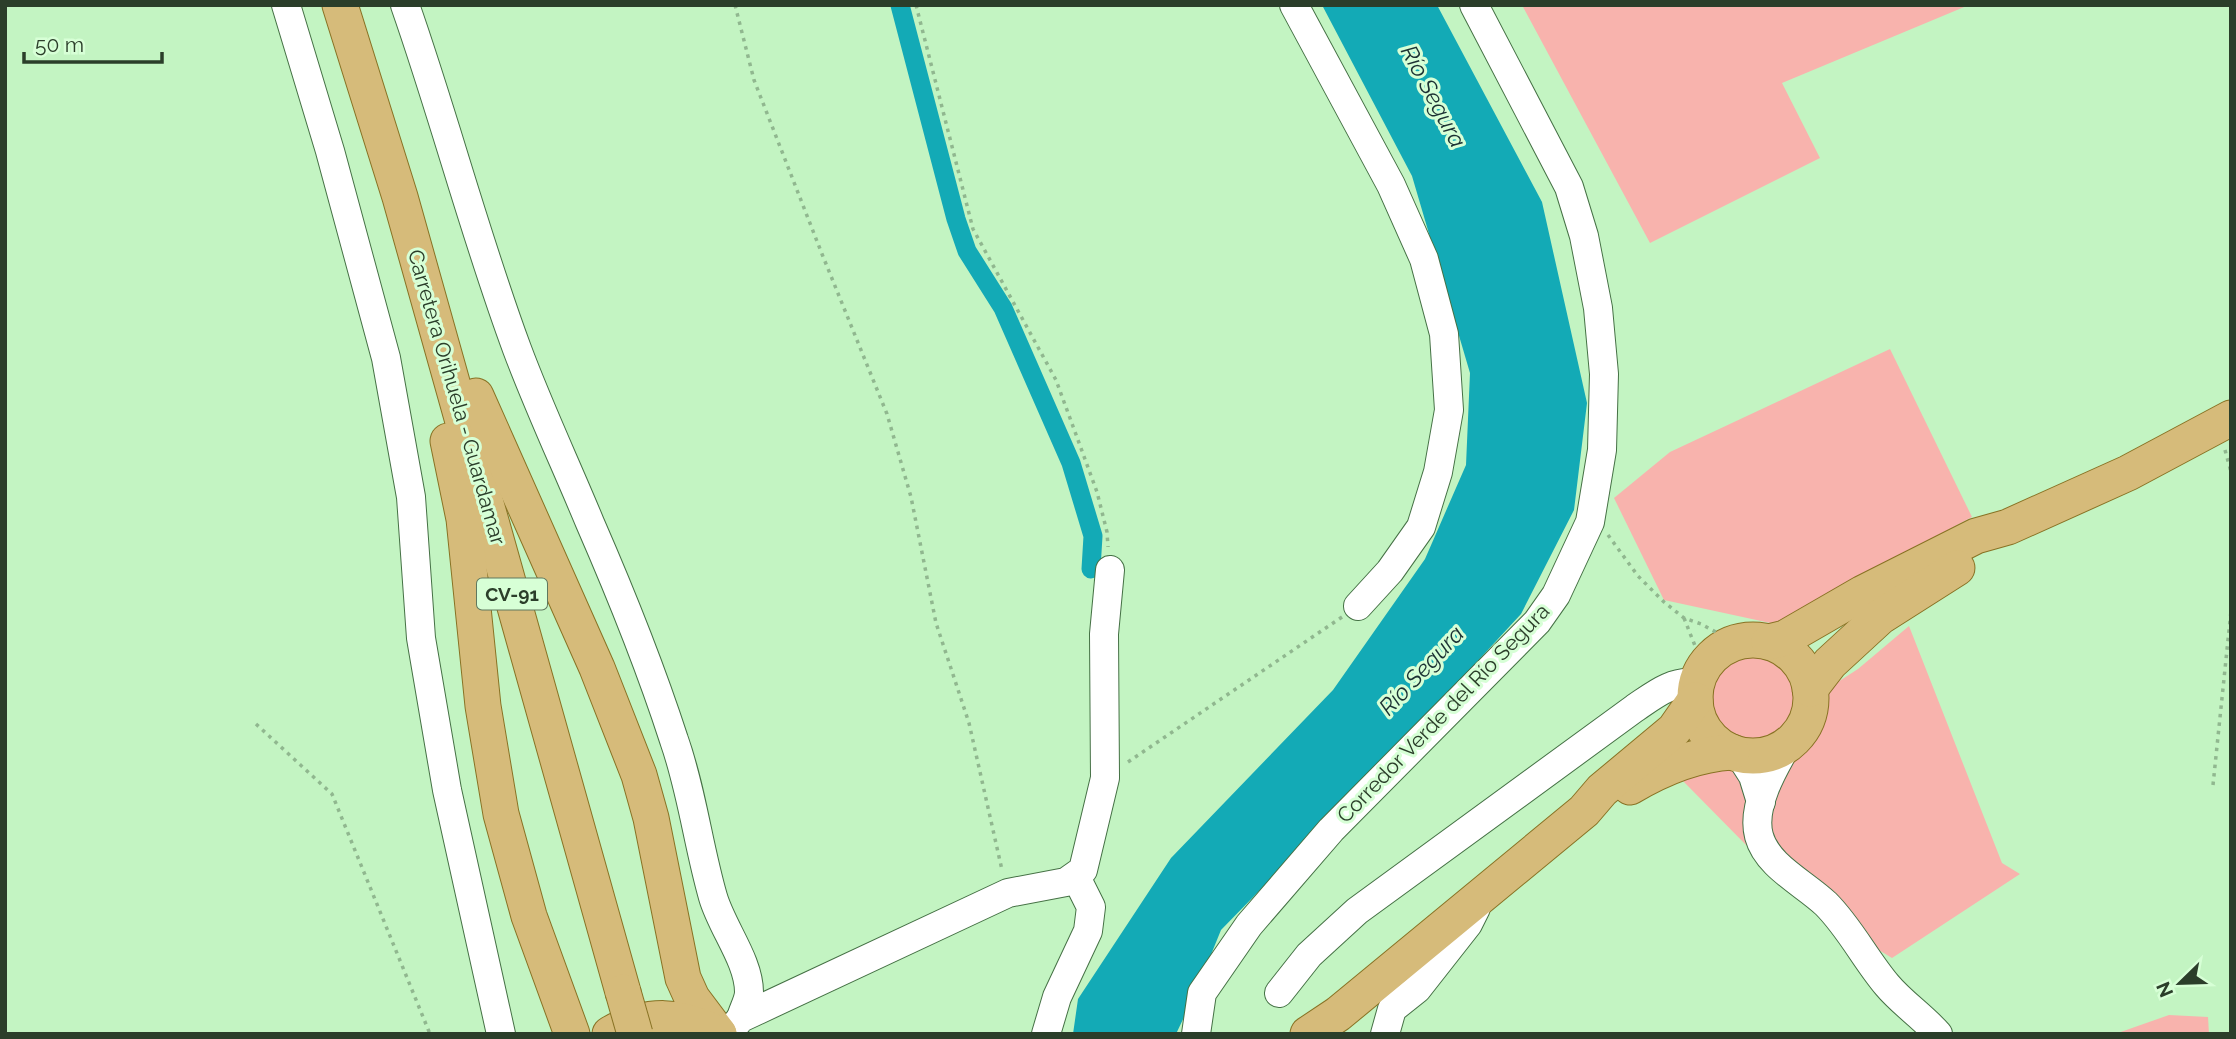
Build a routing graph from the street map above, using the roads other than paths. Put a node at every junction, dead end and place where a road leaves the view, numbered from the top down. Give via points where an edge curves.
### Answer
1 (286, 5) edge
2 (340, 5) edge
3 (405, 5) edge
4 (1294, 5) edge
5 (1474, 5) edge
6 (400, 197) junction
7 (2231, 418) edge
8 (2008, 527) junction
9 (1110, 570) road end
10 (1358, 606) road end
11 (1769, 642) junction
12 (1698, 684) junction
13 (1810, 689) junction
14 (1787, 745) junction
15 (1736, 753) junction
16 (1761, 802) junction
17 (1584, 811) junction
18 (1076, 877) junction
19 (1482, 895) junction
20 (1279, 993) dead end
21 (1381, 1029) edge
22 (726, 1030) edge
23 (501, 1034) edge
24 (572, 1034) edge
25 (610, 1034) edge
26 (635, 1034) edge
27 (1046, 1034) edge
28 (1196, 1034) edge
29 (1308, 1034) edge
30 (1938, 1034) edge

1 - 23 street via 386,358 411,497 421,638 438,740
2 - 6 main road, Carretera Orihuela - Guardamar / CV-91
3 - 22 street via 517,351 622,597 675,742 713,896 746,971 749,995
4 - 10 street via 1391,186 1424,259 1444,334 1449,410 1438,472 1421,527
5 - 28 street, Corredor Verde del Río Segura via 1569,187 1584,236 1598,308 1604,374 1602,450 1590,522 1556,595 1537,622 1331,830 1249,925 1202,993
6 - 22 main road via 482,412 619,722 651,818 692,999
6 - 24 main road via 464,519 501,814 529,916
6 - 26 main road, Carretera Orihuela - Guardamar / CV-91, bridge
7 - 8 main road via 2128,473
8 - 11 main road via 1976,537 1863,593 1786,638
8 - 13 main road via 1982,552 1880,617 1830,663
9 - 18 street via 1104,634 1105,778 1087,859
11 - 12 main road via 1746,640 1721,648
11 - 13 main road via 1796,660
12 - 15 main road via 1697,713 1710,737
12 - 17 main road via 1674,730 1602,790
12 - 20 street via 1672,685 1635,708 1357,911 1309,955
13 - 14 main road via 1806,720
14 - 15 main road via 1756,756
14 - 16 street
15 - 16 street via 1757,785
15 - 17 main road via 1685,760
16 - 30 street via 1757,822 1762,846 1825,904 1889,988
17 - 19 main road
18 - 22 street via 1008,893
18 - 27 street via 1091,908 1088,931 1057,997
19 - 21 street via 1468,924 1418,989 1392,1009
19 - 29 main road
22 - 25 main road via 673,1018 649,1019

